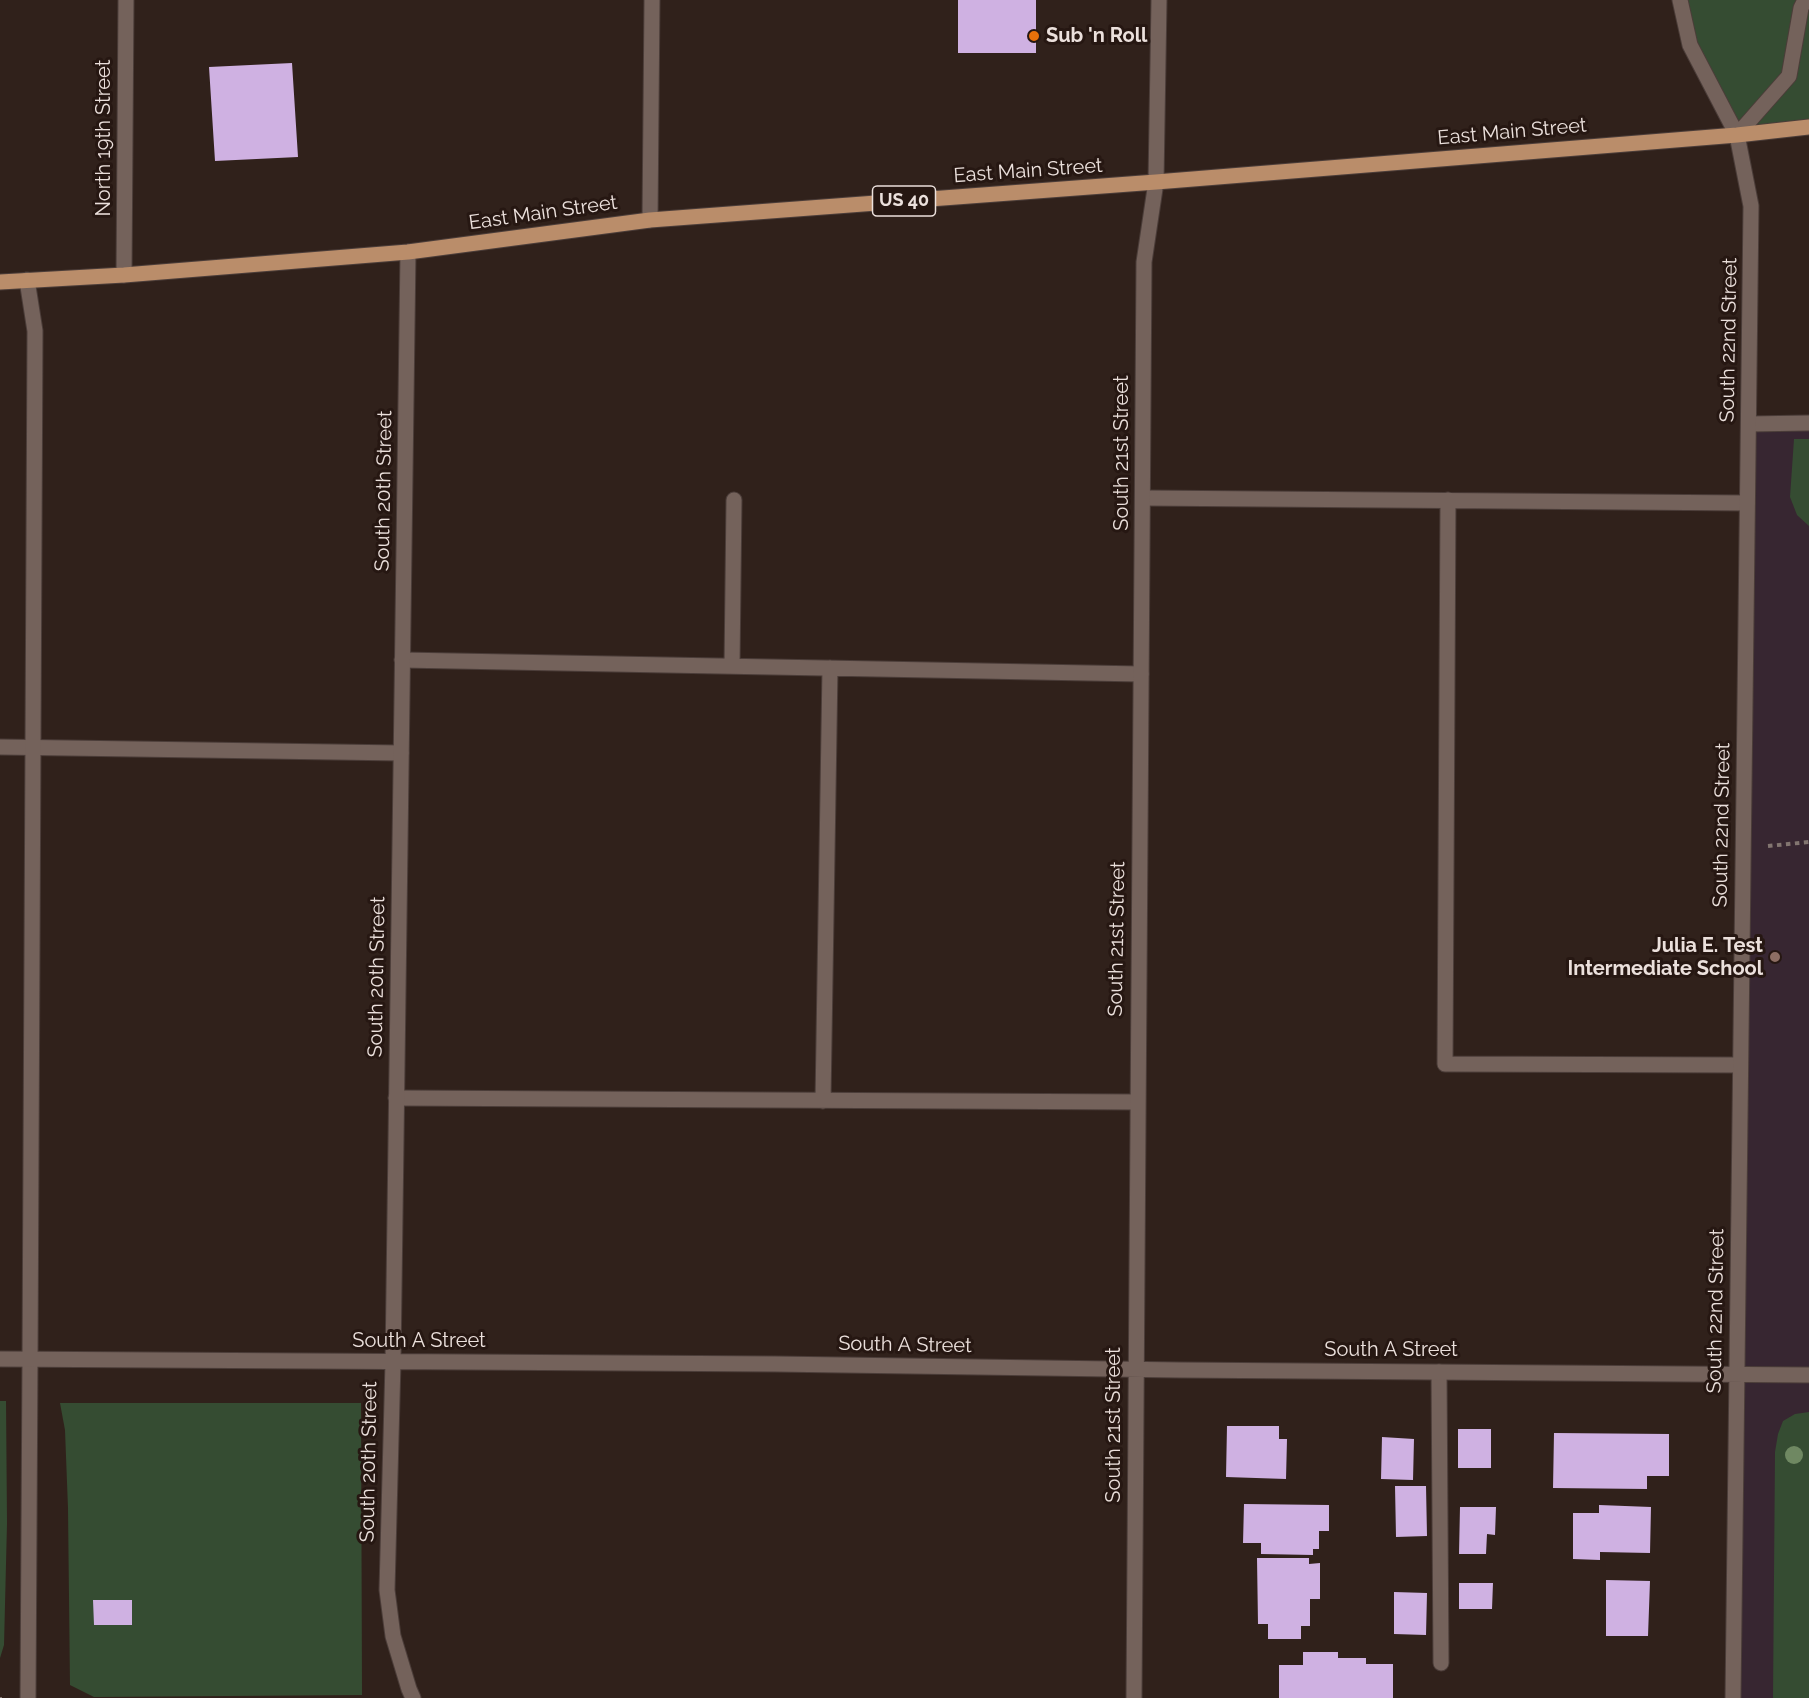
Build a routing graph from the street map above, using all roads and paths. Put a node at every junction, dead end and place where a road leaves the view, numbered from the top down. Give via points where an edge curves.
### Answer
1 (126, 0) edge
2 (652, 0) edge
3 (1159, 0) edge
4 (1680, 0) edge
5 (1805, 0) edge
6 (1809, 127) edge
7 (1737, 135) junction
8 (1156, 182) junction
9 (650, 220) junction
10 (408, 252) junction
11 (124, 275) junction
12 (27, 280) junction
13 (0, 282) edge
14 (1809, 423) edge
15 (1749, 424) junction
16 (1143, 498) junction
17 (734, 500) dead end
18 (1448, 500) junction
19 (1747, 502) junction
20 (402, 660) junction
21 (732, 666) junction
22 (830, 668) junction
23 (1141, 674) junction
24 (0, 747) edge
25 (33, 748) junction
26 (401, 753) junction
27 (1809, 843) edge
28 (1743, 848) junction
29 (1740, 1065) junction
30 (396, 1098) junction
31 (823, 1101) junction
32 (1137, 1102) junction
33 (0, 1359) edge
34 (30, 1359) junction
35 (393, 1362) junction
36 (1135, 1370) junction
37 (1439, 1372) junction
38 (1736, 1374) junction
39 (1809, 1375) edge
40 (1441, 1663) dead end
41 (27, 1694) edge
42 (413, 1698) edge
43 (1134, 1698) edge
44 (1733, 1698) edge

1 - 11 street, North 19th Street
2 - 9 street
3 - 8 street, South 21st Street
4 - 7 street, South 22nd Street via 1690,45
5 - 7 street via 1789,76
6 - 7 main road, East Main Street / US 40
7 - 8 main road, East Main Street / US 40
7 - 15 street, South 22nd Street via 1751,206
8 - 9 main road, East Main Street / US 40
8 - 16 street, South 21st Street via 1144,262
9 - 10 main road, East Main Street / US 40
10 - 11 main road, East Main Street / US 40
10 - 20 street, South 20th Street
11 - 12 main road, East Main Street / US 40
12 - 13 main road, East Main Street / US 40
12 - 25 street via 35,331
14 - 15 street
15 - 19 street, South 22nd Street
16 - 18 street
16 - 23 street, South 21st Street
17 - 21 street
18 - 19 street
18 - 29 street via 1445,1064
19 - 28 street, South 22nd Street
20 - 21 street
20 - 26 street, South 20th Street
21 - 22 street
22 - 23 street
22 - 31 street
23 - 32 street, South 21st Street
24 - 25 street
25 - 26 street
25 - 34 street
26 - 30 street, South 20th Street
27 - 28 path
28 - 29 street, South 22nd Street
29 - 38 street, South 22nd Street
30 - 31 street
30 - 35 street, South 20th Street
31 - 32 street
32 - 36 street, South 21st Street
33 - 34 street, South A Street
34 - 35 street, South A Street
34 - 41 street
35 - 36 street, South A Street
35 - 42 street, South 20th Street via 387,1590 393,1636
36 - 37 street, South A Street
36 - 43 street, South 21st Street
37 - 38 street, South A Street
37 - 40 street
38 - 39 street, South A Street
38 - 44 street, South 22nd Street

